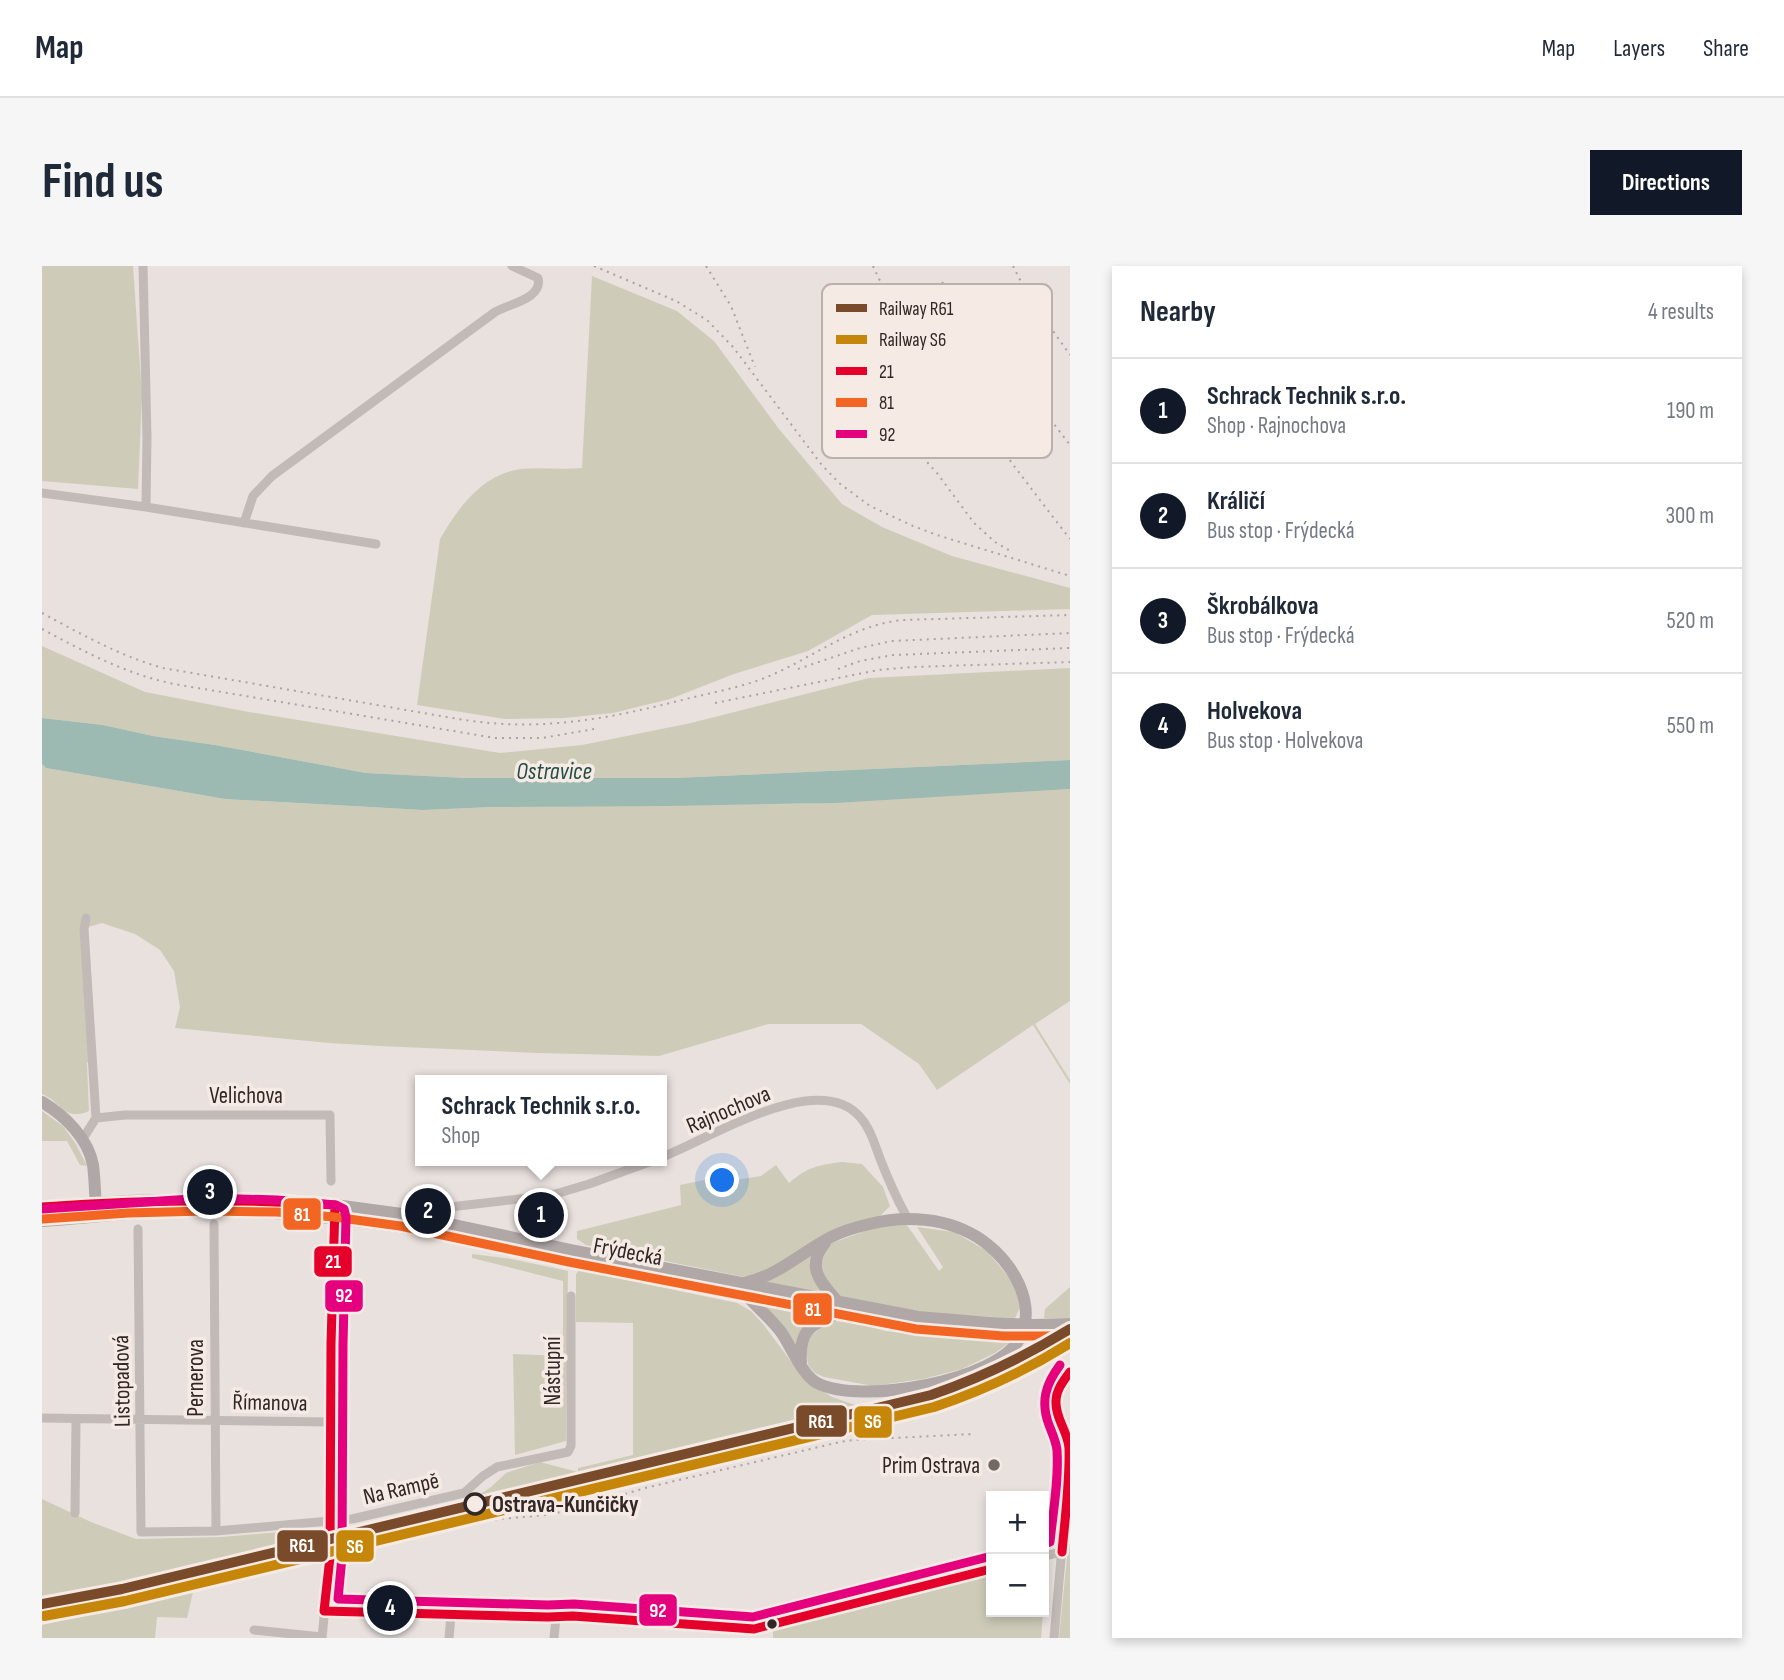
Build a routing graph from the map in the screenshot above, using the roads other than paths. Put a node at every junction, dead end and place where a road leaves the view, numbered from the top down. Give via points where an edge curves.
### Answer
1 (143, 266) edge
2 (512, 266) edge
3 (42, 493) edge
4 (146, 507) junction
5 (244, 523) junction
6 (376, 544) dead end
7 (86, 918) dead end
8 (42, 1101) edge
9 (96, 1118) junction
10 (82, 1140) junction
11 (667, 1155) edge
12 (638, 1166) edge
13 (93, 1177) junction
14 (331, 1181) dead end
15 (141, 1200) junction
16 (444, 1200) dead end
17 (95, 1203) junction
18 (48, 1206) edge
19 (334, 1211) junction
20 (96, 1217) junction
21 (908, 1219) junction
22 (42, 1221) edge
23 (214, 1224) dead end
24 (138, 1229) dead end
25 (832, 1237) junction
26 (744, 1283) junction
27 (571, 1296) dead end
28 (748, 1297) junction
29 (839, 1309) junction
30 (1070, 1324) edge
31 (1070, 1335) edge
32 (802, 1366) junction
33 (1070, 1372) edge
34 (42, 1418) edge
35 (76, 1419) junction
36 (140, 1419) junction
37 (215, 1420) junction
38 (330, 1422) junction
39 (570, 1446) joint
40 (75, 1513) dead end
41 (329, 1522) junction
42 (216, 1531) junction
43 (141, 1532) joint
44 (1062, 1552) junction
45 (1049, 1555) edge
46 (986, 1570) edge
47 (324, 1611) junction
48 (451, 1615) junction
49 (556, 1618) junction
50 (254, 1630) dead end
51 (753, 1633) edge
52 (322, 1637) edge
53 (449, 1638) edge
54 (554, 1638) edge
55 (1054, 1638) edge

1 - 4 street
2 - 5 street via 536,276 538,289 495,312 272,476 253,496
3 - 4 street
4 - 5 street
5 - 6 street
7 - 9 street
8 - 10 main road via 66,1119
9 - 10 street
9 - 14 street, Velichova via 330,1115
10 - 13 main road
11 - 21 street, Rajnochova via 774,1108 833,1101 853,1110 866,1126
12 - 16 street via 552,1195 450,1207
13 - 15 main road via 106,1194
13 - 17 main road
13 - 18 main road via 81,1196
15 - 17 main road, Frýdecká
15 - 19 main road, Frýdecká via 278,1200
17 - 18 main road, Frýdecká
17 - 20 main road
19 - 20 main road, Frýdecká via 205,1210
19 - 26 main road, Frýdecká via 402,1214
19 - 28 main road, Frýdecká
19 - 38 street
20 - 22 main road, Frýdecká
21 - 25 main road
21 - 32 main road via 961,1228 996,1252 1015,1276 1023,1299 1024,1322 1018,1340 976,1370 900,1389 835,1389 815,1382
23 - 37 street, Pernerova
24 - 36 street, Listopadová
25 - 26 main road via 777,1272
25 - 29 main road via 818,1253 816,1268
26 - 29 main road, Frýdecká
27 - 39 street, Nástupní
28 - 29 main road, Frýdecká
28 - 32 main road via 779,1330
29 - 30 main road, bridge via 990,1323
29 - 31 main road, bridge via 917,1328 981,1335
29 - 32 main road via 808,1329 801,1343
33 - 44 street via 1056,1402 1069,1451
34 - 35 street, Římanova
35 - 36 street, Římanova
35 - 40 street
36 - 37 street, Římanova
36 - 43 street, Listopadová
37 - 38 street, Římanova
37 - 42 street, Pernerova
38 - 41 street
39 - 41 street, Na Rampě via 568,1452 497,1467 464,1493
41 - 42 street, Na Rampě
41 - 47 street
42 - 43 street, Na Rampě
44 - 45 street
44 - 55 street
46 - 51 street
47 - 48 street
47 - 52 street
48 - 49 street
48 - 53 street
49 - 51 street
49 - 54 street
50 - 52 street

